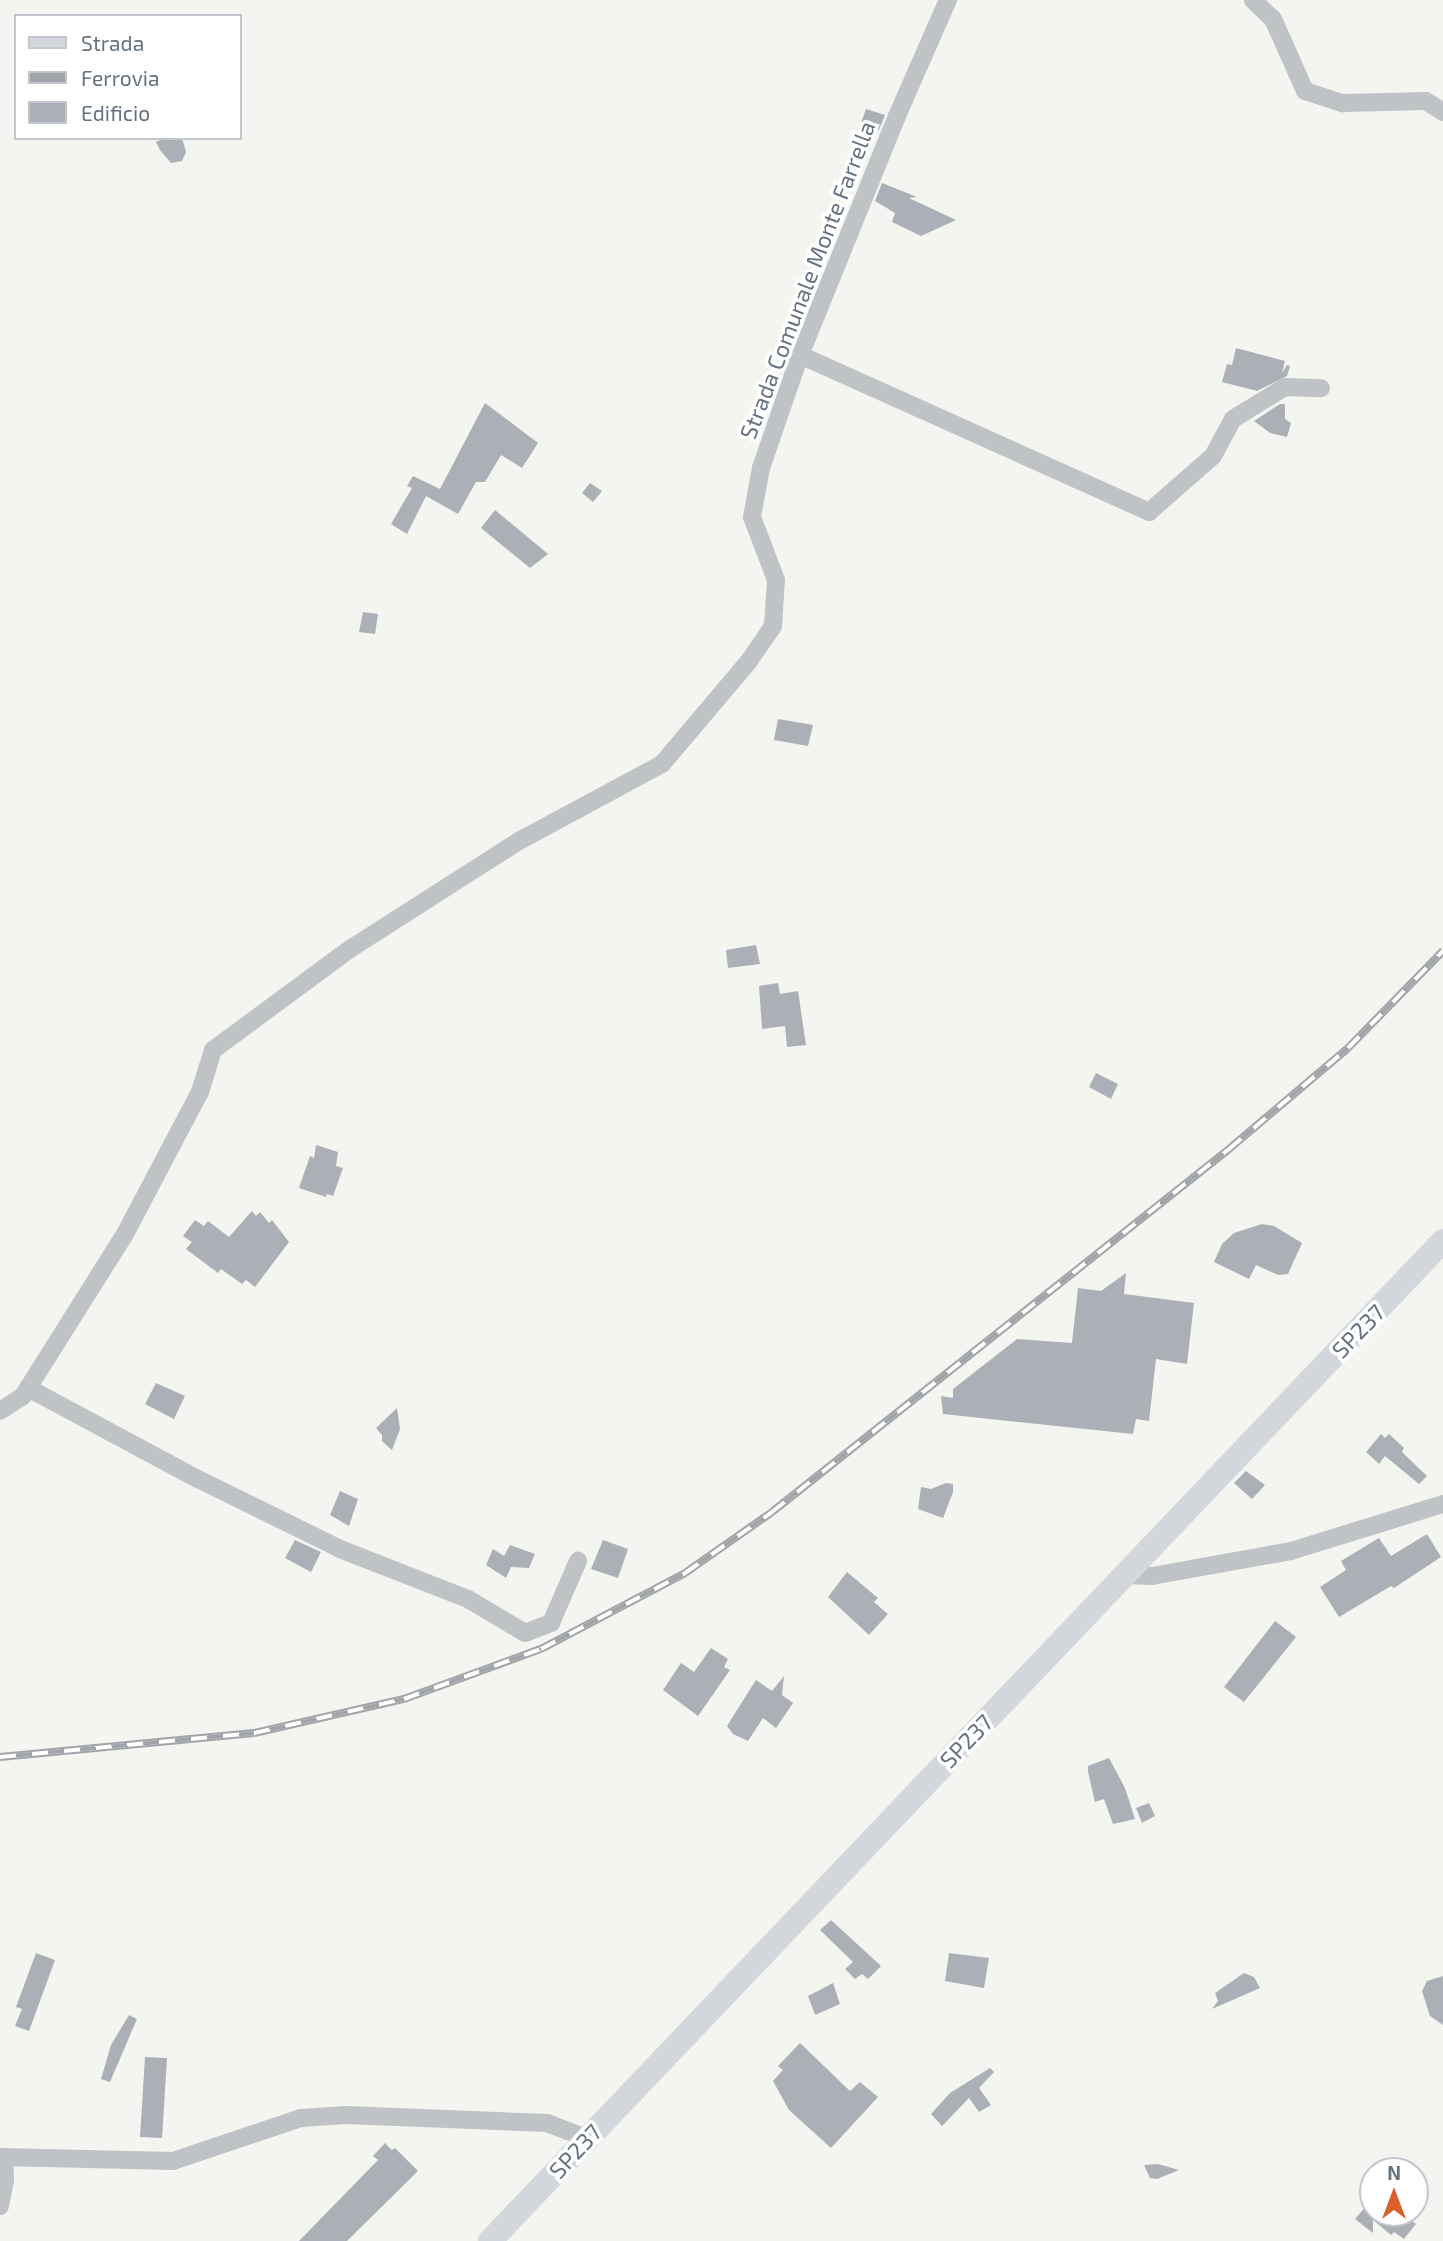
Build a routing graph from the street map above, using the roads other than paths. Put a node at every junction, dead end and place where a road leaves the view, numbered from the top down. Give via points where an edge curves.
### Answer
1 (948, 0) edge
2 (1253, 0) edge
3 (1443, 111) edge
4 (800, 355) junction
5 (1321, 388) dead end
6 (1443, 1241) edge
7 (28, 1388) junction
8 (0, 1411) edge
9 (1443, 1504) edge
10 (578, 1561) dead end
11 (1124, 1575) junction
12 (586, 2138) junction
13 (2, 2157) edge
14 (0, 2206) edge
15 (490, 2241) edge

1 - 4 street, Strada Comunale Monte Farrella
2 - 3 street via 1273,19 1305,91 1343,103 1426,101
4 - 5 street via 1149,512 1213,456 1233,419 1285,387
4 - 7 street, Strada Comunale Monte Farrella via 761,468 752,517 776,580 773,626 749,661 663,764 519,841 350,949 213,1050 200,1092 125,1234
6 - 11 main road, SP237 / SP237
7 - 8 street, Strada Comunale Monte Farrella
7 - 10 street via 316,1537 468,1599 525,1633 551,1623
9 - 11 street via 1292,1551 1152,1576
11 - 12 main road, SP237 / SP237
12 - 13 street via 547,2123 346,2115 301,2118 173,2161
12 - 15 main road, SP237 / SP237
13 - 14 street via 5,2180

